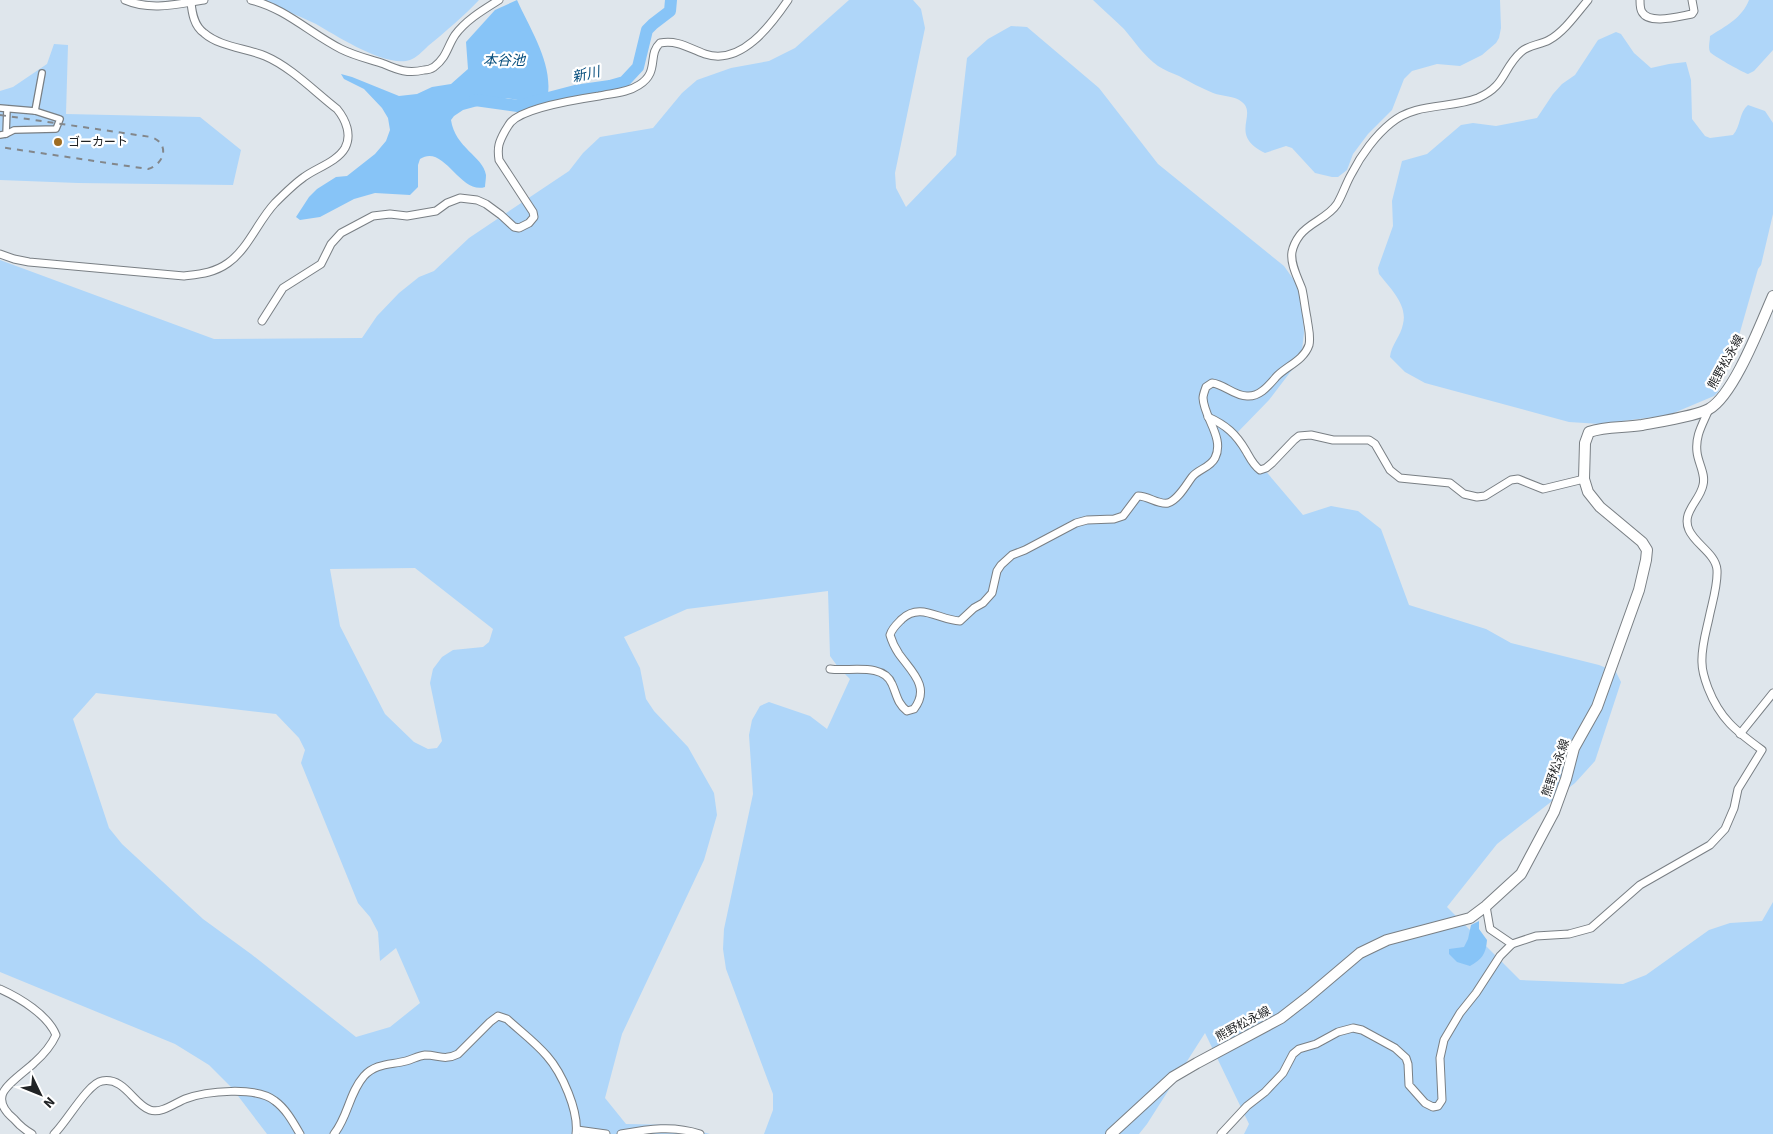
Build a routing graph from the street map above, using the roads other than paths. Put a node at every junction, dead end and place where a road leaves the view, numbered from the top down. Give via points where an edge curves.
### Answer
1 (124, 0) edge
2 (204, 0) edge
3 (251, 0) edge
4 (499, 0) edge
5 (788, 0) edge
6 (1588, 0) edge
7 (1640, 0) edge
8 (1692, 0) edge
9 (190, 2) junction
10 (42, 73) dead end
11 (3, 108) edge
12 (35, 111) junction
13 (3, 134) edge
14 (0, 254) edge
15 (1773, 296) edge
16 (262, 320) dead end
17 (1709, 409) junction
18 (1208, 417) junction
19 (1584, 479) junction
20 (830, 669) dead end
21 (1773, 693) edge
22 (1740, 734) junction
23 (1486, 906) junction
24 (1512, 944) junction
25 (0, 989) edge
26 (577, 1132) edge
27 (32, 1134) edge
28 (54, 1134) edge
29 (300, 1134) edge
30 (334, 1134) edge
31 (606, 1134) edge
32 (621, 1134) edge
33 (700, 1134) edge
34 (1111, 1134) edge
35 (1221, 1134) edge

1 - 9 street via 144,6
2 - 9 street
3 - 4 street via 291,18 340,49 413,73 433,68 472,17
5 - 16 street via 759,35 731,55 708,55 677,42 660,43 654,52 652,71 640,85 623,92 530,111 511,122 498,144 499,160 533,212 534,217 529,223 514,227 486,204 460,198 436,211 407,216 373,216 341,233 321,264 283,288
6 - 18 street via 1548,41 1522,50 1490,92 1410,112 1392,122 1369,146 1337,204 1325,218 1299,236 1292,252 1305,304 1309,345 1291,367 1253,396 1245,396 1219,384 1212,383 1206,387 1203,397
7 - 8 street via 1642,12 1656,20 1692,14
9 - 14 street via 193,17 204,33 214,40 265,56 281,65 337,109 347,127 348,139 344,150 304,177 275,203 235,256 209,272 184,276 29,262
10 - 12 street
11 - 12 street
11 - 13 street
12 - 13 street via 60,119 56,129 14,130
15 - 17 main road, 熊野松永線 via 1723,397
17 - 19 main road, 熊野松永線 via 1642,425 1602,427 1589,432 1585,443
17 - 22 street via 1697,438 1703,485 1687,521 1695,540 1717,567 1701,662 1703,675 1714,705 1724,720
18 - 19 street via 1223,424 1236,436 1254,466 1260,470 1272,463 1294,440 1311,435 1333,440 1369,440 1375,444 1390,470 1400,478 1450,483 1464,494 1477,497 1485,496 1511,480 1518,479 1543,489
18 - 20 street via 1217,436 1215,458 1208,467 1194,474 1176,498 1162,503 1138,496 1123,516 1076,523 1012,555 997,571 992,593 960,621 922,611 911,613 892,629 893,644 920,688 920,702 914,709 906,711 899,705 892,683 878,672
19 - 23 main road, 熊野松永線 via 1588,492 1600,507 1642,542 1647,550 1641,583 1597,707 1574,748 1550,820 1521,874
21 - 22 street
22 - 24 street via 1762,750 1738,789 1725,829 1710,845 1640,884 1591,928 1569,934 1536,936
23 - 24 street via 1490,929
23 - 34 main road, 熊野松永線 via 1470,918 1387,940 1360,953 1281,1018 1173,1077
24 - 35 street via 1500,956 1444,1040 1440,1058 1442,1100 1438,1106 1425,1103 1408,1085 1406,1058 1395,1048 1353,1028 1299,1049 1283,1073
25 - 27 street via 38,1013 56,1035 36,1062 5,1088 2,1095 8,1114
26 - 30 street via 570,1097 548,1057 507,1019 498,1016 452,1057 418,1056 374,1068 356,1088
26 - 31 street
28 - 29 street via 93,1086 101,1081 111,1081 121,1085 148,1110 158,1111 206,1094 245,1092 262,1095 274,1099
32 - 33 street via 650,1128 677,1128

